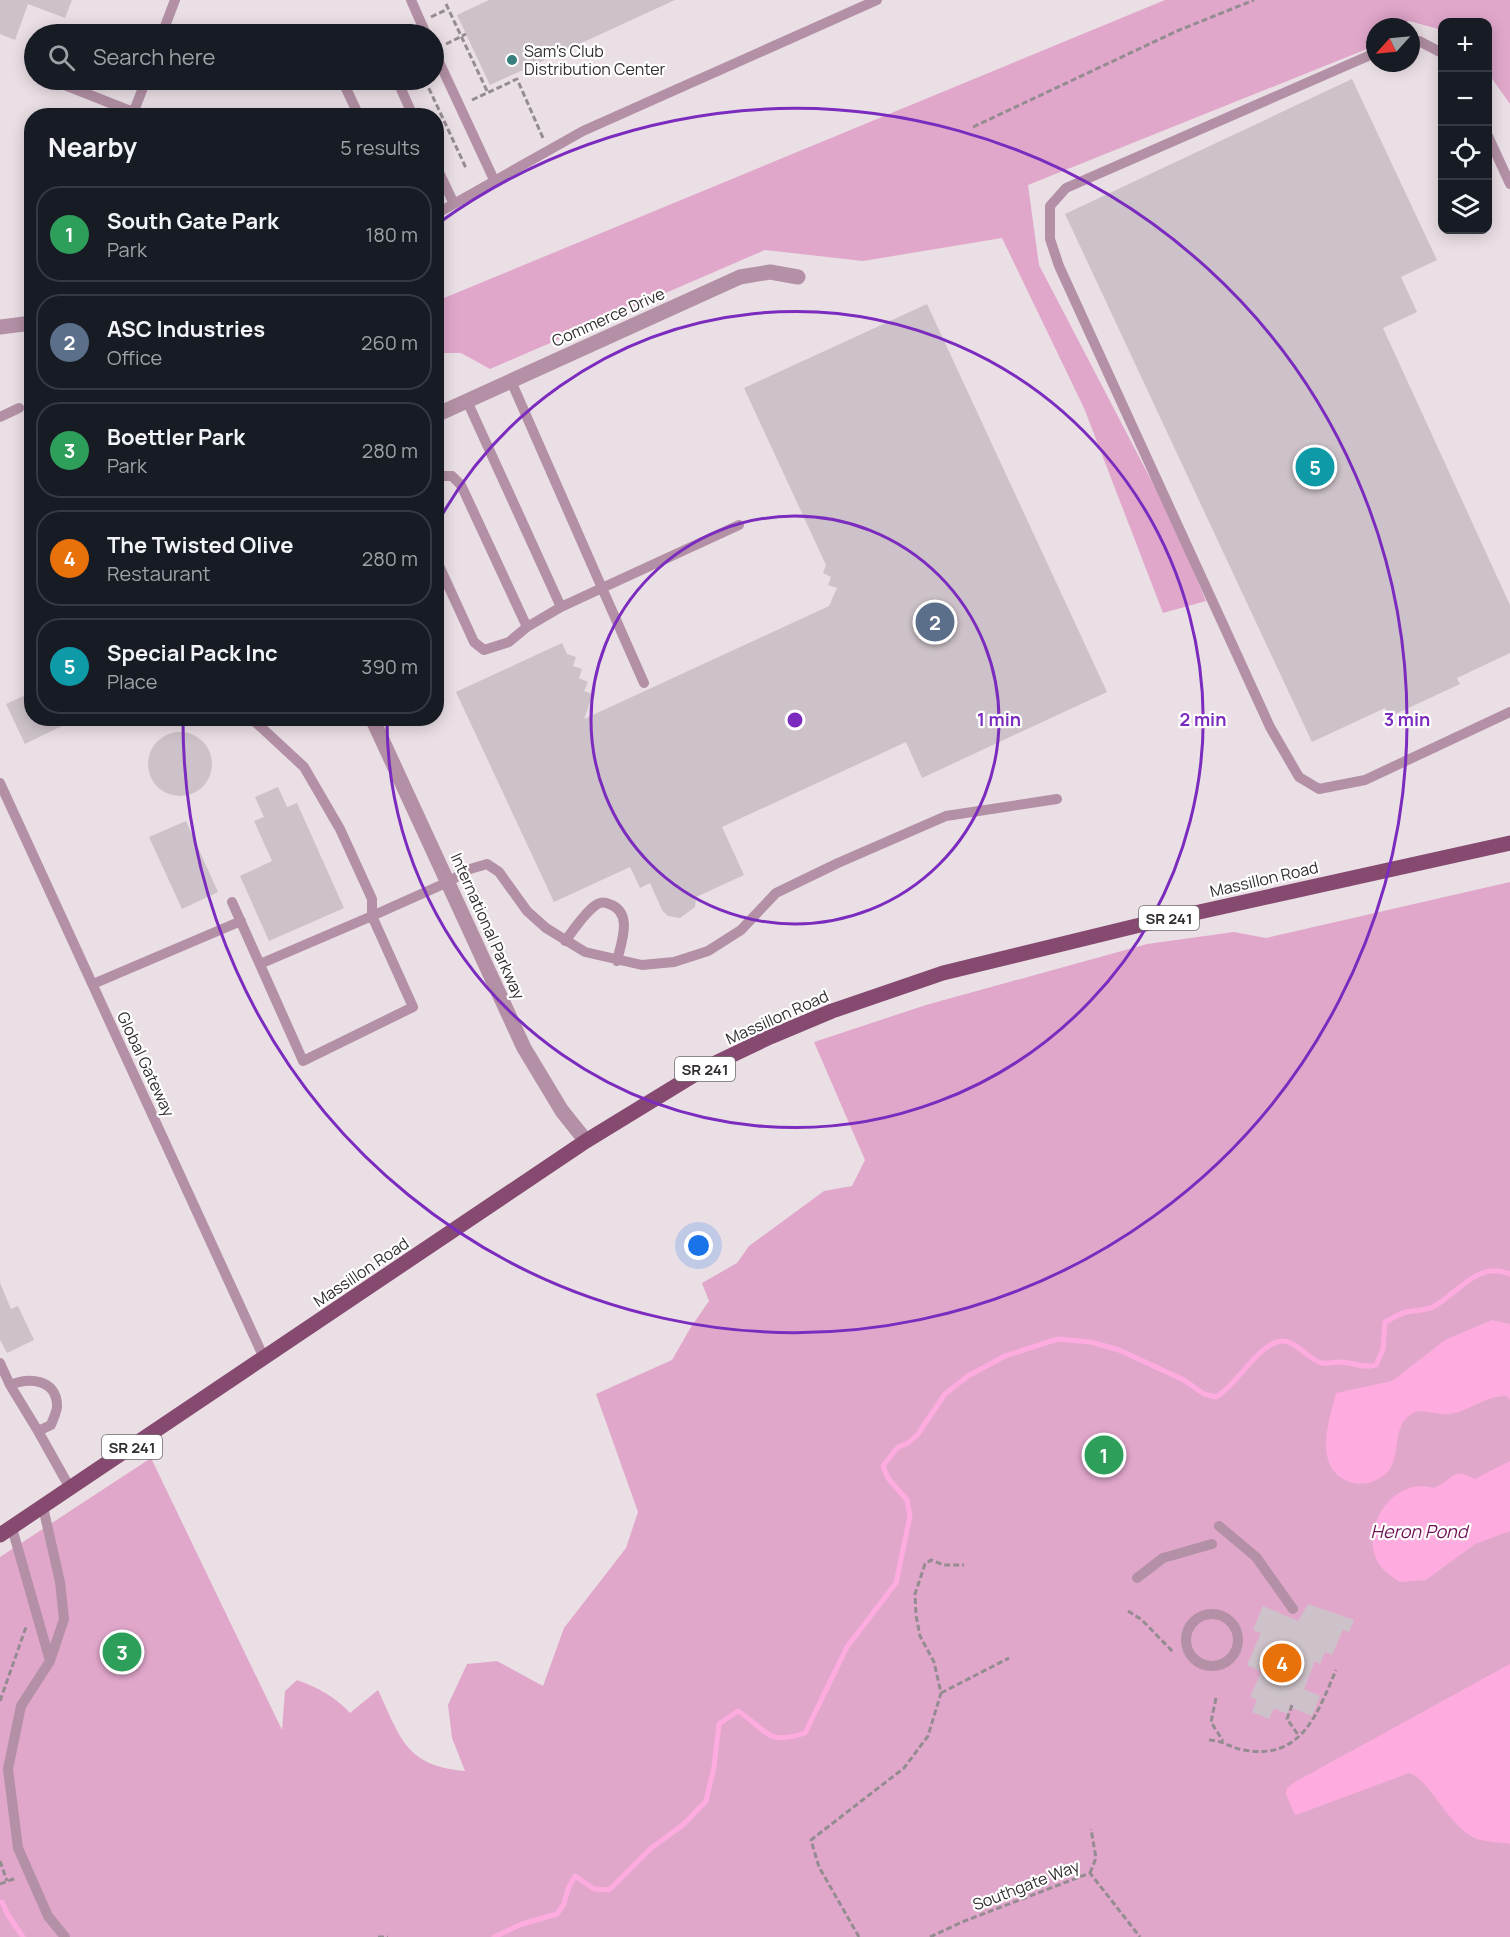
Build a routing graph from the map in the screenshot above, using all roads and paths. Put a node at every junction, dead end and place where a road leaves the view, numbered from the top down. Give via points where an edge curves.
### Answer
1 (175, 0) edge
2 (411, 0) edge
3 (877, 0) edge
4 (1254, 0) edge
5 (446, 4) dead end
6 (166, 24) edge
7 (422, 24) edge
8 (466, 34) dead end
9 (462, 37) junction
10 (1420, 42) edge
11 (444, 45) edge
12 (1438, 50) edge
13 (1366, 57) edge
14 (444, 65) edge
15 (76, 90) edge
16 (142, 90) edge
17 (347, 90) edge
18 (401, 90) edge
19 (430, 90) edge
20 (488, 93) junction
21 (459, 106) junction
22 (119, 108) edge
23 (135, 108) edge
24 (355, 108) edge
25 (409, 108) edge
26 (438, 108) edge
27 (444, 121) edge
28 (973, 127) dead end
29 (1492, 145) edge
30 (549, 151) junction
31 (466, 168) dead end
32 (495, 182) junction
33 (444, 183) edge
34 (1510, 184) edge
35 (454, 204) junction
36 (444, 210) edge
37 (798, 277) dead end
38 (24, 324) edge
39 (0, 327) edge
40 (511, 381) junction
41 (467, 401) junction
42 (19, 408) dead end
43 (444, 411) edge
44 (0, 417) edge
45 (444, 476) edge
46 (739, 525) dead end
47 (444, 576) edge
48 (602, 588) junction
49 (561, 607) junction
50 (527, 627) junction
51 (644, 683) dead end
52 (1510, 712) edge
53 (260, 726) edge
54 (376, 726) edge
55 (0, 783) edge
56 (1057, 799) dead end
57 (1510, 843) edge
58 (448, 882) junction
59 (232, 903) dead end
60 (372, 916) junction
61 (241, 921) junction
62 (566, 941) junction
63 (617, 961) junction
64 (260, 964) junction
65 (93, 984) junction
66 (586, 1141) junction
67 (264, 1358) junction
68 (0, 1364) edge
69 (10, 1385) junction
70 (39, 1431) junction
71 (70, 1488) junction
72 (43, 1507) junction
73 (1219, 1526) dead end
74 (6, 1532) edge
75 (1212, 1544) dead end
76 (964, 1565) dead end
77 (1137, 1578) dead end
78 (1293, 1608) dead end
79 (1128, 1611) dead end
80 (1224, 1617) joint
81 (27, 1622) dead end
82 (1174, 1653) dead end
83 (1009, 1658) dead end
84 (50, 1661) junction
85 (1336, 1670) dead end
86 (941, 1693) junction
87 (1216, 1698) dead end
88 (0, 1701) edge
89 (1292, 1705) dead end
90 (1299, 1736) junction
91 (1209, 1740) dead end
92 (1223, 1741) junction
93 (1091, 1829) dead end
94 (0, 1860) edge
95 (1090, 1873) junction
96 (7, 1881) dead end
97 (65, 1937) edge
98 (378, 1937) edge
99 (388, 1937) edge
100 (859, 1937) edge
101 (930, 1937) edge
102 (1140, 1937) edge

1 - 6 lane
2 - 7 lane
3 - 30 lane via 583,131
4 - 28 path via 1177,30
5 - 9 path
8 - 9 path
9 - 11 path
9 - 20 path
10 - 12 lane
13 - 52 lane via 1066,188 1050,206 1050,239 1265,716 1299,777 1319,789 1365,780
14 - 21 lane
15 - 22 lane
16 - 23 lane
17 - 24 lane
18 - 25 lane
19 - 26 path
20 - 21 path
20 - 30 path via 517,79
21 - 32 lane
27 - 31 path
29 - 34 lane
30 - 32 lane
32 - 35 lane
33 - 35 lane
35 - 36 lane
37 - 40 street, Commerce Drive via 770,273 740,277
38 - 39 street
40 - 41 street, Commerce Drive
40 - 48 lane
41 - 43 street, Commerce Drive
41 - 49 lane
42 - 44 lane
45 - 50 lane via 452,476 461,485
46 - 48 lane
47 - 50 lane via 474,642 484,650 509,642
48 - 49 lane
48 - 51 lane
49 - 50 lane
53 - 60 lane via 304,767 372,899
54 - 58 street, International Parkway
55 - 65 lane, Global Gateway
56 - 63 lane via 946,816 776,893 741,930 708,951 664,963
57 - 66 main road, Massillon Road / SR 241 via 1136,926 915,982 770,1037 707,1067
58 - 60 lane
58 - 62 lane via 487,864 499,872 527,911
58 - 66 street, International Parkway via 524,1048 562,1111
59 - 61 lane
60 - 64 lane
60 - 64 lane via 413,1007 303,1061
61 - 64 lane
61 - 65 lane
62 - 63 lane via 585,952
62 - 63 lane via 596,905 606,902 624,916
65 - 67 lane, Global Gateway
66 - 67 main road, Massillon Road / SR 241
67 - 71 main road, Massillon Road / SR 241
68 - 69 lane
69 - 70 lane
69 - 70 lane via 24,1379 42,1381 52,1390 57,1406 51,1425
70 - 71 lane
71 - 72 main road, Massillon Road / SR 241
72 - 74 main road, Massillon Road / SR 241
72 - 84 lane via 64,1619
73 - 78 lane via 1256,1557
74 - 84 lane
75 - 77 lane via 1163,1558
76 - 86 path via 931,1560 925,1563 915,1594 920,1636 934,1662
79 - 82 path
80 - 80 lane via 1198,1617 1187,1630 1186,1648 1196,1662 1204,1666 1221,1665 1234,1655 1238,1647 1236,1629
81 - 88 path
83 - 86 path
84 - 97 lane via 21,1706 8,1769 18,1848 48,1916
85 - 90 path via 1317,1717
86 - 100 path via 928,1736 904,1768 812,1840 819,1867
87 - 92 path via 1211,1722
89 - 90 path via 1287,1719
90 - 92 path via 1279,1747 1258,1751 1238,1749
91 - 92 path
93 - 95 path via 1096,1858
94 - 96 path
95 - 101 path, Southgate Way
95 - 102 path, Southgate Way
98 - 99 path

